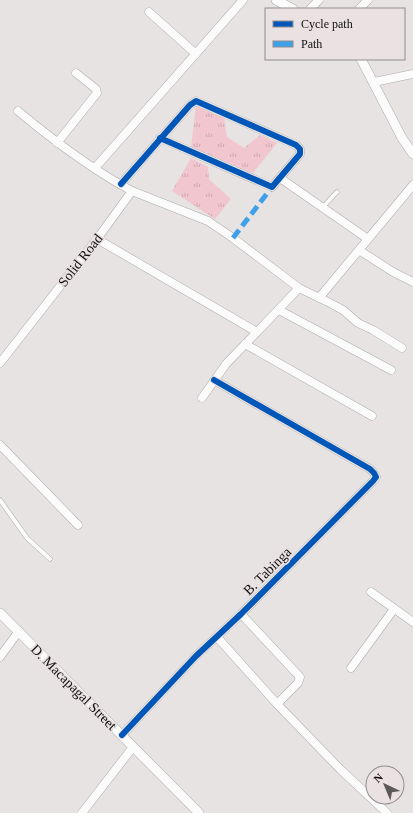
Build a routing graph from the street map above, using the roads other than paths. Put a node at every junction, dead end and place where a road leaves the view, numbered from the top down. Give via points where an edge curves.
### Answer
1 (243, 0) edge
2 (276, 0) edge
3 (319, 0) edge
4 (368, 0) edge
5 (291, 8) edge
6 (311, 8) edge
7 (360, 8) edge
8 (149, 12) dead end
9 (196, 54) junction
10 (362, 60) edge
11 (76, 73) dead end
12 (413, 74) edge
13 (374, 82) junction
14 (18, 112) dead end
15 (160, 138) junction
16 (57, 143) junction
17 (413, 154) edge
18 (95, 168) junction
19 (280, 178) junction
20 (121, 184) junction
21 (413, 185) edge
22 (132, 191) junction
23 (338, 192) dead end
24 (322, 209) junction
25 (97, 239) junction
26 (368, 239) junction
27 (359, 250) junction
28 (413, 282) edge
29 (299, 288) junction
30 (320, 298) junction
31 (279, 310) junction
32 (257, 332) junction
33 (245, 344) junction
34 (402, 348) dead end
35 (0, 363) edge
36 (391, 370) dead end
37 (214, 380) junction
38 (202, 398) dead end
39 (372, 416) dead end
40 (0, 445) edge
41 (0, 500) edge
42 (78, 525) dead end
43 (50, 559) dead end
44 (371, 592) dead end
45 (394, 609) junction
46 (0, 613) edge
47 (241, 614) junction
48 (413, 622) edge
49 (19, 631) junction
50 (217, 637) junction
51 (0, 657) edge
52 (351, 668) dead end
53 (277, 704) junction
54 (122, 735) junction
55 (133, 746) junction
56 (82, 813) edge
57 (199, 813) edge
58 (387, 813) edge

1 - 9 street
2 - 5 street
3 - 6 street
4 - 7 street
8 - 9 street
9 - 18 street
10 - 13 street
11 - 16 street via 96,89 97,93
12 - 13 street
13 - 17 street via 392,120
14 - 16 street
15 - 19 street via 272,187
15 - 19 street via 192,103 198,102 298,147 300,154
15 - 20 street
16 - 18 street
18 - 20 street
19 - 24 street
20 - 22 street
21 - 26 street
22 - 25 street, Solid Road
22 - 29 street via 208,221
23 - 24 lane
24 - 26 street
25 - 32 street
25 - 35 street, Solid Road
26 - 27 street
27 - 28 street
27 - 30 street
29 - 30 street
29 - 31 street
30 - 34 street
31 - 32 street
31 - 36 street
32 - 33 street
33 - 37 street
33 - 39 street
37 - 38 street
37 - 47 street, B. Tabinga via 370,469 376,477
40 - 42 street
41 - 43 lane via 26,538
44 - 45 street
45 - 48 street
45 - 52 street
46 - 49 street, D. Macapagal Street
47 - 50 street, B. Tabinga
47 - 53 street via 300,677 298,683
49 - 51 street
49 - 54 street, D. Macapagal Street
50 - 53 street
50 - 54 street, B. Tabinga
53 - 58 street
54 - 55 street, D. Macapagal Street
55 - 56 street
55 - 57 street, D. Macapagal Street

